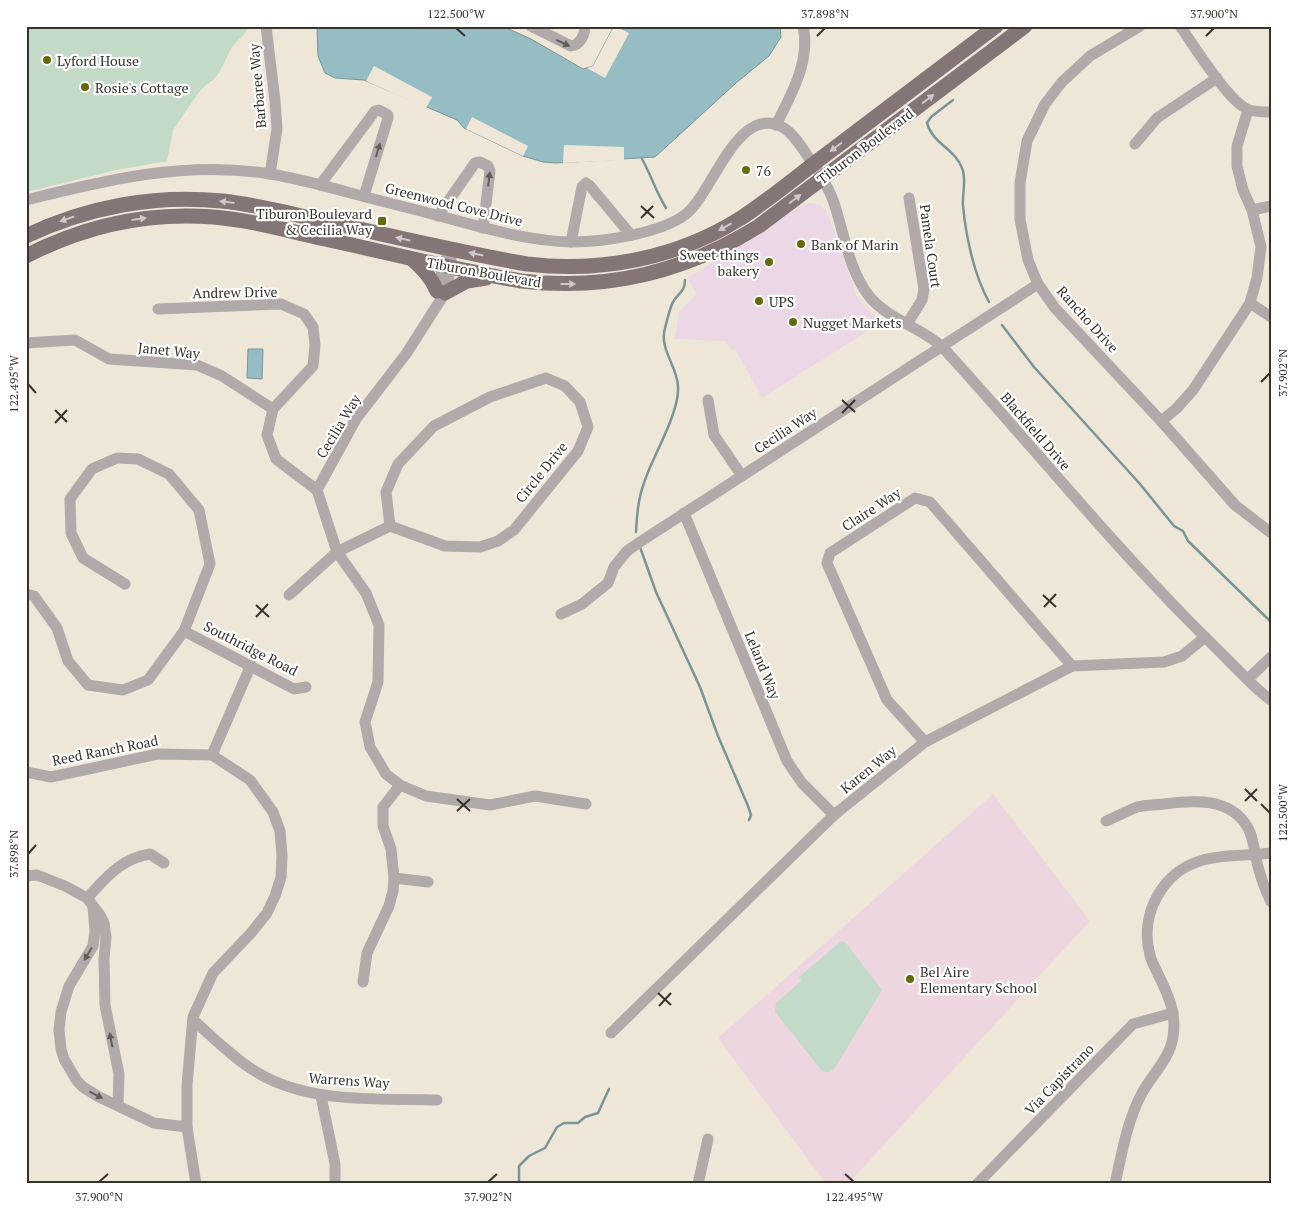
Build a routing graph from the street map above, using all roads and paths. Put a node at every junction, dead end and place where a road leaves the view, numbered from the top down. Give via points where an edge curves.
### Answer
1 (266, 26) edge
2 (531, 26) edge
3 (585, 26) edge
4 (803, 26) edge
5 (996, 26) edge
6 (1025, 26) edge
7 (1140, 26) edge
8 (1180, 26) edge
9 (1217, 78) junction
10 (1248, 110) junction
11 (1271, 112) edge
12 (776, 125) junction
13 (1135, 144) dead end
14 (813, 164) junction
15 (270, 174) junction
16 (822, 178) junction
17 (320, 185) junction
18 (364, 196) junction
19 (909, 198) dead end
20 (26, 200) edge
21 (1271, 206) edge
22 (1252, 210) junction
23 (438, 216) junction
24 (483, 228) junction
25 (630, 235) junction
26 (26, 236) edge
27 (571, 242) junction
28 (451, 248) junction
29 (26, 256) edge
30 (411, 258) junction
31 (447, 266) junction
32 (495, 276) junction
33 (1038, 284) junction
34 (440, 295) junction
35 (1250, 303) junction
36 (158, 309) dead end
37 (1271, 317) edge
38 (907, 324) junction
39 (26, 343) edge
40 (941, 346) junction
41 (708, 400) dead end
42 (273, 409) junction
43 (1161, 421) junction
44 (742, 476) junction
45 (317, 490) junction
46 (684, 513) junction
47 (390, 526) junction
48 (1271, 533) edge
49 (337, 552) junction
50 (125, 584) dead end
51 (26, 594) edge
52 (289, 595) dead end
53 (562, 614) dead end
54 (184, 631) junction
55 (1205, 637) junction
56 (1271, 657) edge
57 (250, 665) junction
58 (1072, 666) junction
59 (1248, 679) junction
60 (306, 687) dead end
61 (1271, 700) edge
62 (925, 742) junction
63 (212, 755) junction
64 (26, 772) edge
65 (400, 785) junction
66 (586, 804) dead end
67 (834, 815) junction
68 (1106, 821) dead end
69 (1271, 853) edge
70 (1255, 855) junction
71 (164, 863) dead end
72 (26, 876) edge
73 (394, 878) junction
74 (428, 882) dead end
75 (1271, 902) edge
76 (90, 903) junction
77 (363, 982) dead end
78 (1173, 1014) junction
79 (193, 1020) junction
80 (611, 1033) dead end
81 (321, 1096) junction
82 (437, 1100) dead end
83 (118, 1106) junction
84 (187, 1127) junction
85 (708, 1139) dead end
86 (196, 1184) edge
87 (335, 1184) edge
88 (698, 1184) edge
89 (977, 1184) edge
90 (1115, 1184) edge

1 - 15 street, Barbaree Way via 276,129
2 -> 3 street via 571,46 579,42
4 - 12 street via 803,63
5 -> 14 main road, Tiburon Boulevard
16 -> 6 main road, Tiburon Boulevard
7 - 33 street, Rancho Drive via 1090,56 1062,82 1045,104 1027,141 1020,183 1020,219 1028,260
8 - 9 street
9 - 10 street
9 - 13 street via 1156,118
10 - 11 street
10 - 22 street via 1237,146 1237,166
12 - 14 street via 791,134
12 - 25 street, Greenwood Cove Drive via 760,125 742,134 699,201 687,213 668,225
14 - 16 street, Blackfield Drive
14 -> 28 main road, Tiburon Boulevard via 720,230 678,248 635,260 590,266 545,266
15 - 17 street, Greenwood Cove Drive
15 - 20 street, Greenwood Cove Drive via 212,169 169,172 119,178
32 -> 16 main road, Tiburon Boulevard via 532,282 587,284 623,280 668,269 744,236
16 - 38 street, Blackfield Drive via 833,200 860,282 874,302
17 - 18 street, Greenwood Cove Drive
18 -> 17 street via 388,118 378,110
18 - 23 street, Greenwood Cove Drive
19 - 38 street, Pamela Court via 924,289 922,300
21 - 22 street
22 - 35 street via 1261,246
23 - 24 street, Greenwood Cove Drive
24 -> 23 street via 490,171 480,162 475,163
24 - 27 street, Greenwood Cove Drive
25 - 27 street, Greenwood Cove Drive
25 - 27 street via 586,183 582,187
28 -> 26 main road, Tiburon Boulevard via 259,207 205,200 150,201 114,206 78,215
28 - 31 street, Cecilia Way
29 -> 30 main road, Tiburon Boulevard via 71,236 106,226 141,219 187,216 250,223
30 - 31 main road, Tiburon Boulevard
30 - 34 main road via 426,272
31 - 32 main road, Tiburon Boulevard
31 - 34 street, Cecilia Way
32 - 34 main road via 467,281
33 - 40 street, Cecilia Way
33 - 43 street, Rancho Drive via 1055,308
34 - 45 street, Cecilia Way via 429,321 356,419
35 - 37 street
35 - 43 street via 1192,390
36 - 42 street, Andrew Drive via 280,304 304,314 313,327 313,366
38 - 40 street, Blackfield Drive
39 - 42 street, Janet Way via 75,340 109,359 197,365 222,376
40 - 44 street, Cecilia Way
40 - 55 street, Blackfield Drive via 1132,562
41 - 44 street via 714,435
42 - 45 street via 268,436 276,459
43 - 48 street, Rancho Drive via 1235,505
44 - 46 street, Cecilia Way
45 - 49 street
46 - 53 street, Cecilia Way via 627,551 614,567 608,583 582,604
46 - 67 street, Leland Way via 786,761 802,783
47 - 47 street, Circle Drive via 445,546 480,547 514,530 578,451 588,427 580,402 565,386 546,378 490,397 434,426 398,464 386,492
47 - 49 street
49 - 52 street
49 - 65 street via 366,593 379,625 378,682 365,722 370,747 386,774
50 - 54 street via 83,558 71,533 70,499 92,469 117,458 138,459 169,474 199,510 210,564
51 - 54 street via 34,596 57,628 68,661 88,685 123,690 148,680
54 - 57 street, Southridge Road
55 - 58 street, Karen Way via 1182,656 1164,662
55 - 59 street, Blackfield Drive
56 - 59 street
57 - 60 street, Southridge Road via 294,689
57 - 63 street
58 - 62 street, Karen Way
58 - 62 street, Claire Way via 930,502 915,498 830,553 827,564 887,700
59 - 61 street, Blackfield Drive
62 - 67 street, Karen Way
63 - 64 street, Reed Ranch Road via 158,754 51,777
63 - 79 street via 250,780 273,812 282,845 281,877 267,913 213,973
65 - 66 street via 426,796 490,805 535,796
65 - 73 street via 383,808
67 - 80 street, Karen Way
68 - 70 street via 1138,807 1198,800 1211,802 1233,812 1247,827
69 - 70 street
70 - 75 street
70 - 78 street via 1204,859 1192,864 1165,884 1154,901 1148,919 1150,956 1167,992
71 - 76 street via 150,854 137,856 115,868
72 - 76 street via 37,875 66,886
73 - 74 street
73 - 77 street via 389,906 367,953
83 -> 76 street via 119,1074 105,1005 106,930
76 -> 83 street via 95,937 90,953 73,977 64,999 59,1040 64,1059 76,1081
78 - 89 street, Via Capistrano via 1133,1024
78 - 90 street via 1173,1039 1132,1117
79 - 81 street, Warrens Way via 258,1074
79 - 84 street
81 - 82 street, Warrens Way
81 - 87 street via 335,1164
83 - 84 street via 154,1123
84 - 86 street
85 - 88 street

